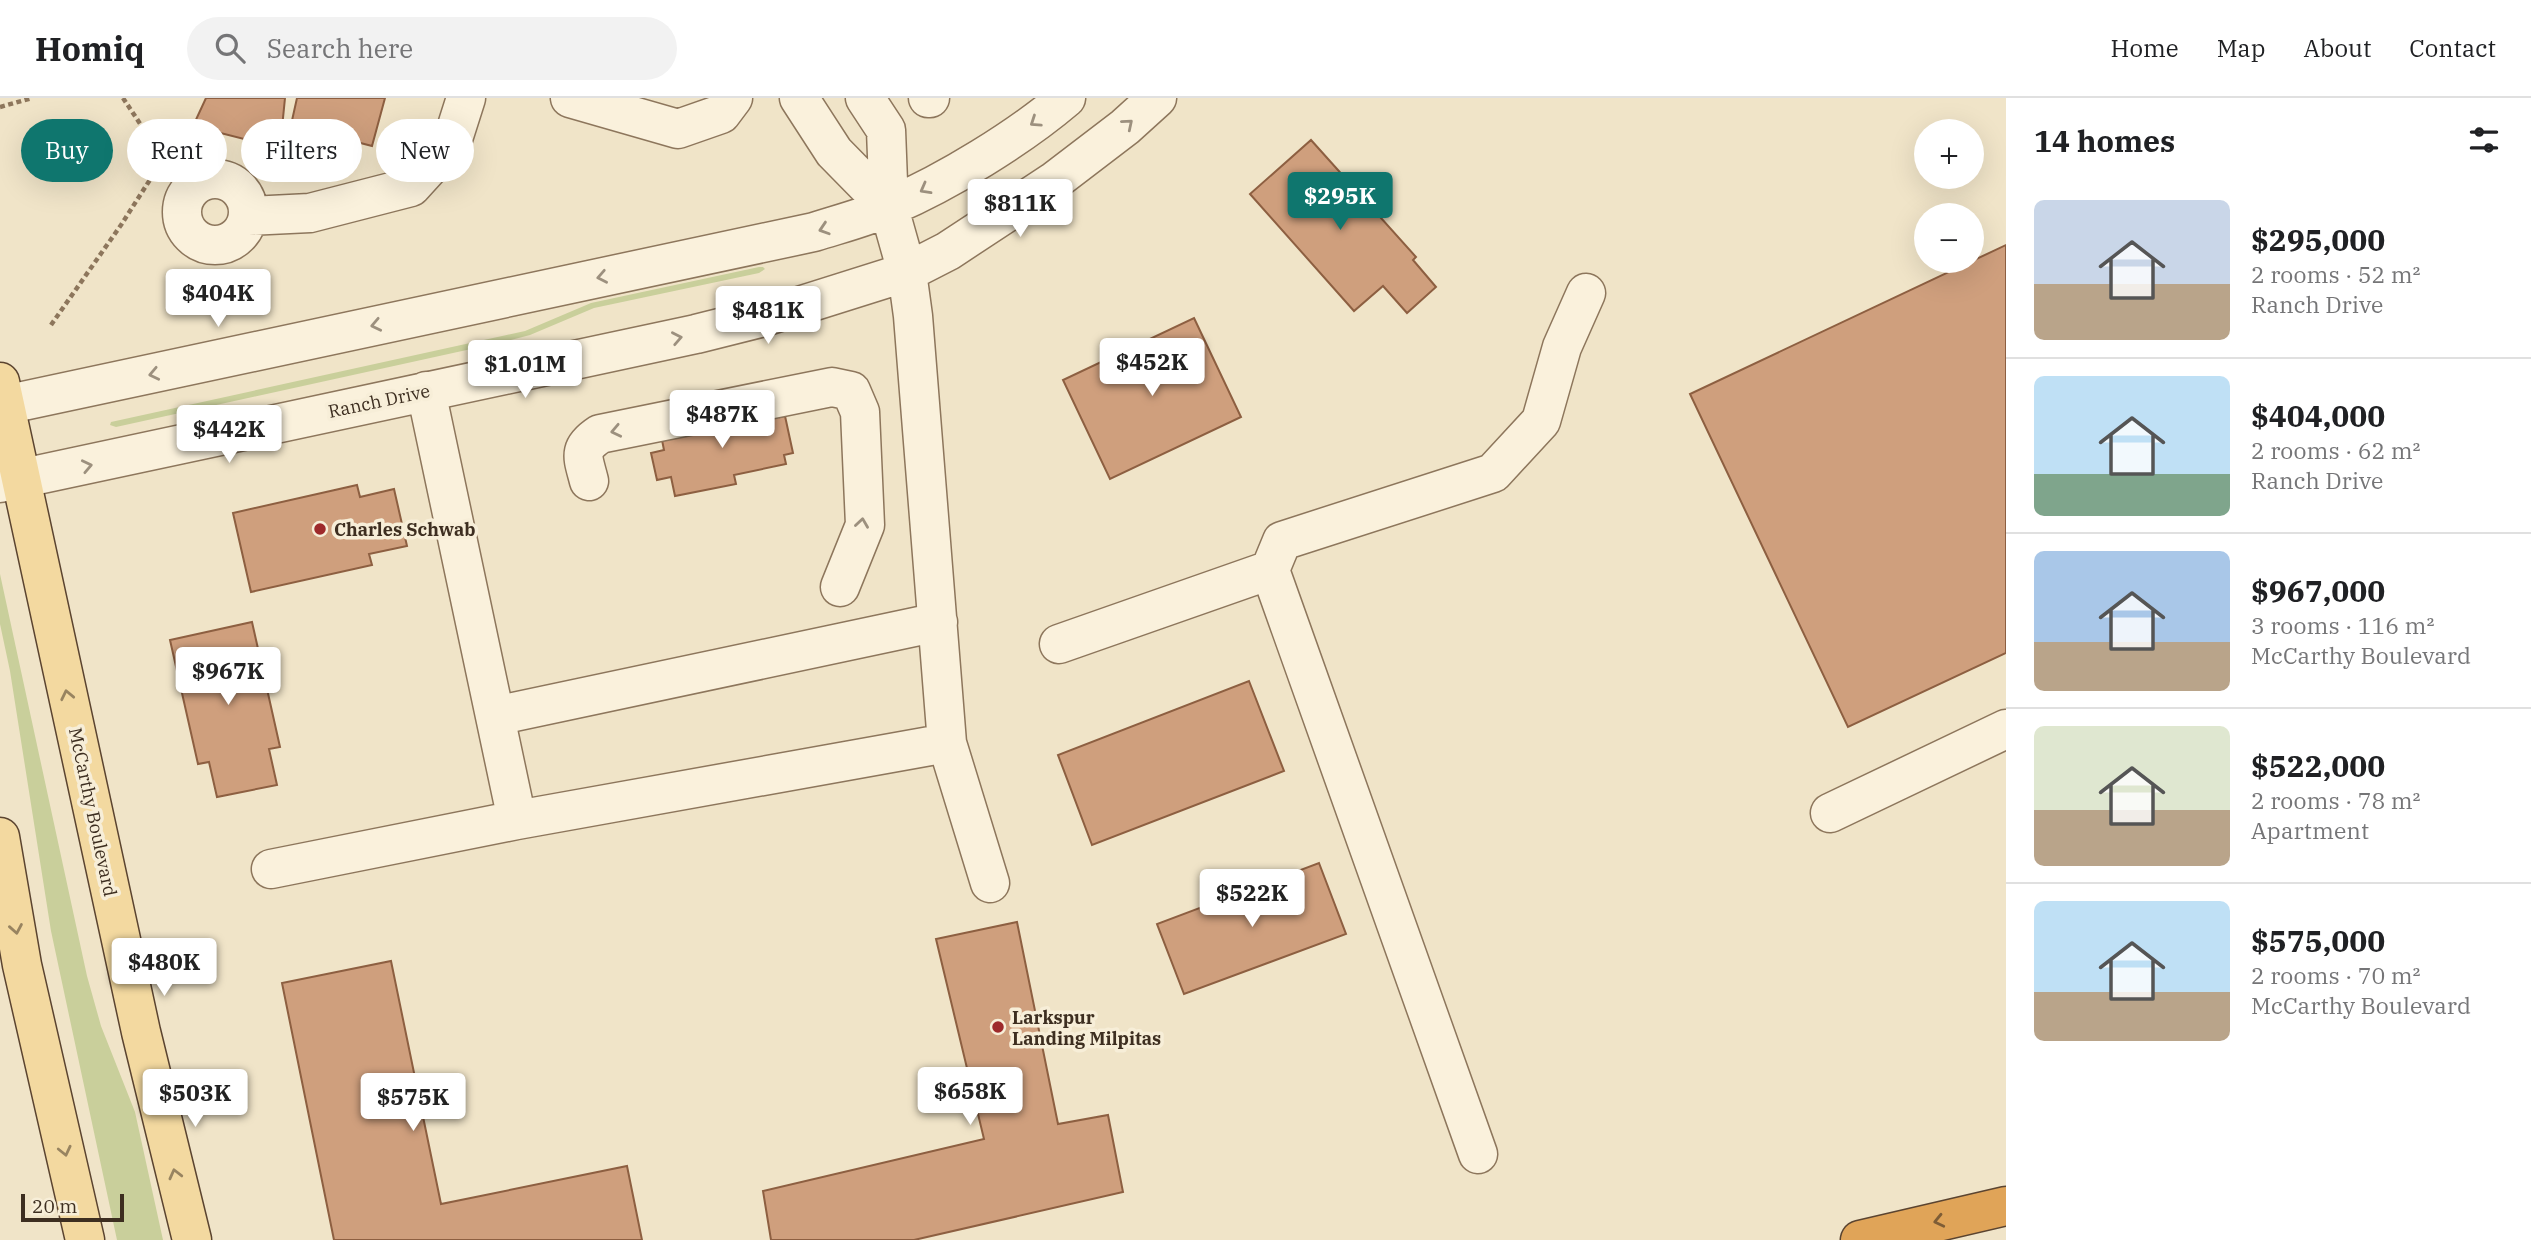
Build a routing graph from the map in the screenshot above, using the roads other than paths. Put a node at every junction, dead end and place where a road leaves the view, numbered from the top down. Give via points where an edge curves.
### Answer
1 (466, 98) edge
2 (570, 98) edge
3 (733, 98) edge
4 (799, 98) edge
5 (864, 98) edge
6 (1066, 98) edge
7 (1157, 98) edge
8 (888, 208) junction
9 (248, 216) junction
10 (907, 272) junction
11 (1586, 293) dead end
12 (426, 391) junction
13 (2, 397) edge
14 (10, 481) edge
15 (589, 481) dead end
16 (1270, 570) junction
17 (840, 587) dead end
18 (938, 622) junction
19 (1059, 644) dead end
20 (495, 716) junction
21 (2006, 729) edge
22 (947, 743) junction
23 (1830, 813) dead end
24 (517, 820) junction
25 (0, 837) edge
26 (271, 869) dead end
27 (990, 883) dead end
28 (1478, 1154) dead end
29 (2006, 1206) edge
30 (2006, 1224) edge
31 (85, 1240) edge
32 (191, 1240) edge
33 (1860, 1240) edge
34 (1968, 1240) edge

1 - 9 street via 452,142 411,187 310,213
2 - 3 street via 678,129 721,114
4 - 8 street via 834,152
5 - 8 street via 886,130
6 -> 8 street via 1002,144
10 -> 7 street, Ranch Drive via 948,251 1053,182
8 - 10 street
8 -> 13 street via 742,249
9 - 9 street via 237,237 214,245 202,242 185,226 183,201 199,183 223,179 243,192
12 -> 10 street, Ranch Drive via 764,317
10 - 18 street
11 - 16 street via 1563,347 1541,421 1493,473 1282,541
14 -> 12 street, Ranch Drive
12 - 20 street
13 - 14 main road, McCarthy Boulevard
32 -> 14 main road, McCarthy Boulevard
17 -> 15 street via 864,525 860,412 851,391 832,387 600,434 586,443 583,454
16 - 19 street
16 - 28 street
18 - 20 street
18 - 22 street
20 - 24 street
21 - 23 street
22 - 24 street
22 - 27 street
24 - 26 street
25 -> 31 main road via 22,965
29 -> 33 highway
30 - 34 highway

